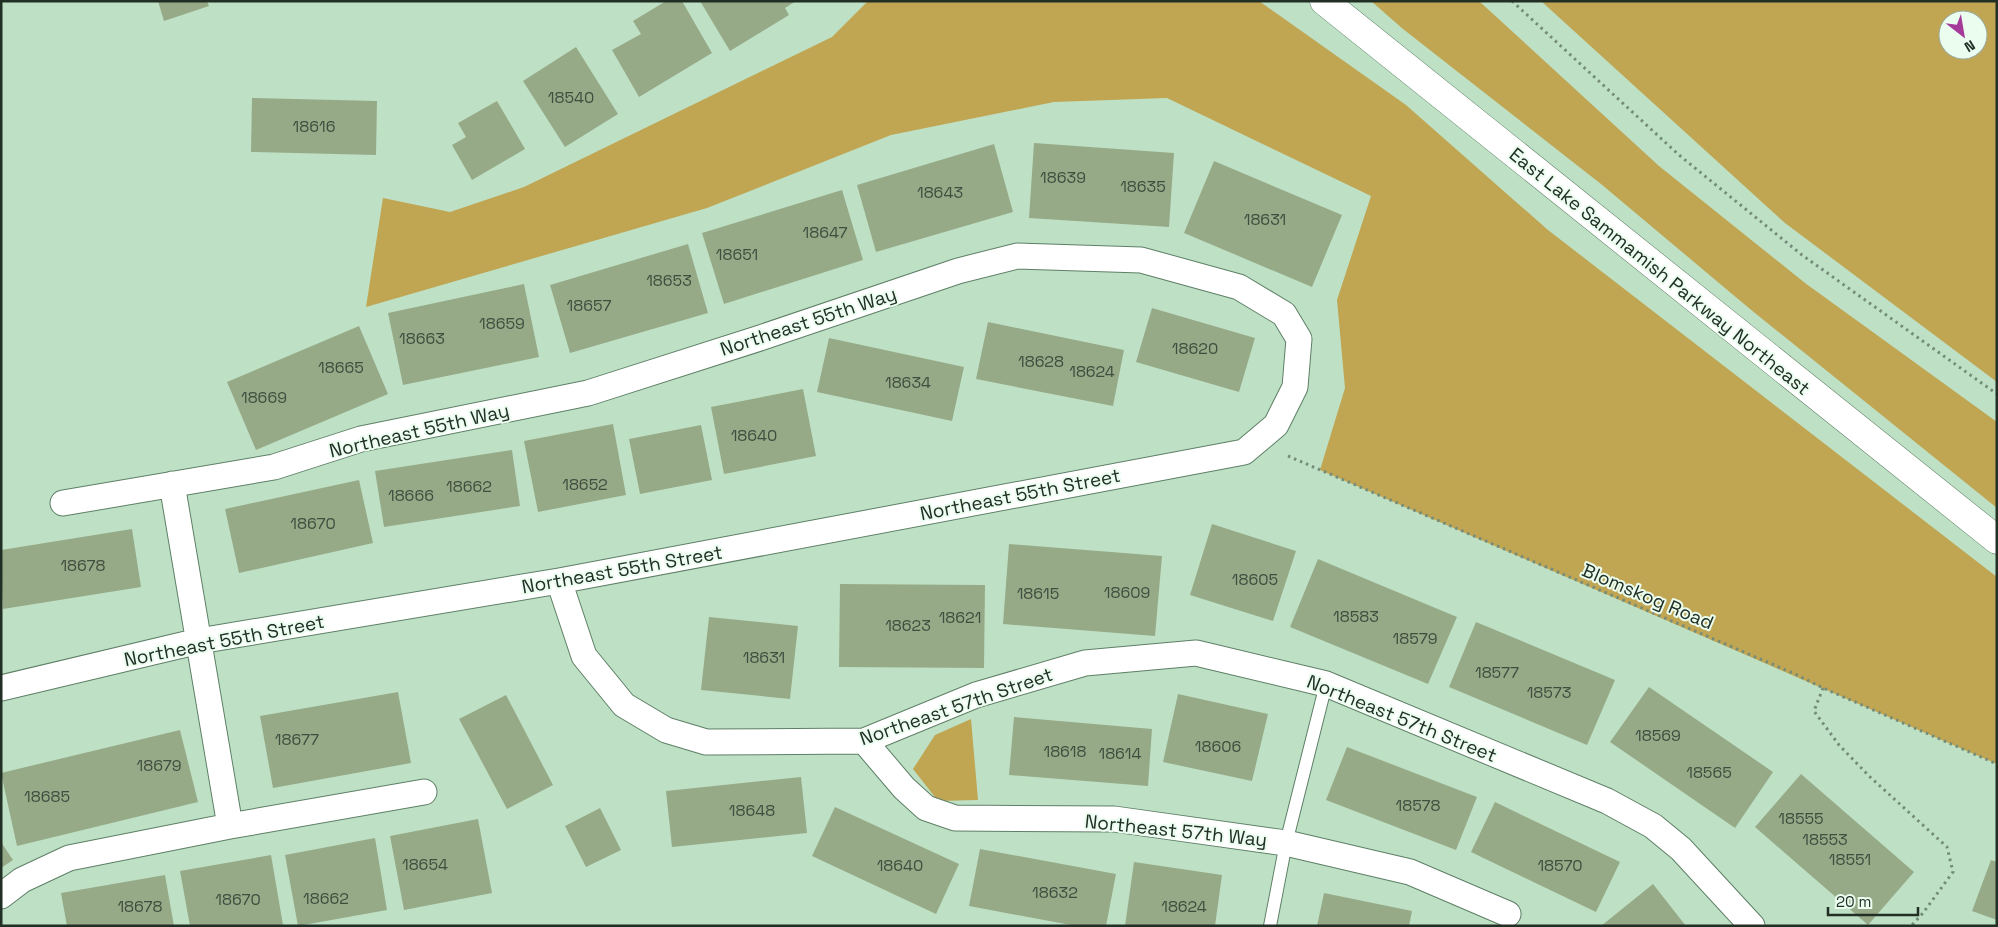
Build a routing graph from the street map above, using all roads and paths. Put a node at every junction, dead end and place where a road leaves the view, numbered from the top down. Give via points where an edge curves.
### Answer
1 (1324, 1) edge
2 (1512, 1) edge
3 (1997, 394) edge
4 (1244, 452) joint
5 (1288, 456) dead end
6 (172, 484) junction
7 (63, 503) dead end
8 (1997, 540) edge
9 (559, 582) junction
10 (199, 641) junction
11 (1326, 684) junction
12 (1, 688) edge
13 (1823, 688) junction
14 (864, 741) junction
15 (1997, 764) edge
16 (424, 792) dead end
17 (230, 826) junction
18 (1286, 843) junction
19 (1, 896) edge
20 (1508, 914) dead end
21 (1270, 926) edge
22 (1752, 926) edge
23 (1911, 926) edge

1 - 8 main road, East Lake Sammamish Parkway Northeast
2 - 3 path via 1679,155 1802,255
4 - 6 street, Northeast 55th Way via 1276,425 1295,388 1299,339 1284,314 1239,287 1141,260 1017,256 958,271 588,393 361,439 274,467
4 - 9 street, Northeast 55th Street
5 - 13 path, Blomskog Road
6 - 7 street, Northeast 55th Way
6 - 10 street
9 - 10 street, Northeast 55th Street
9 - 14 street, Northeast 57th Street via 584,656 624,705 666,730 706,742
10 - 12 street, Northeast 55th Street
10 - 17 street
11 - 14 street, Northeast 57th Street via 1196,653 1085,663 976,695
11 - 18 lane
11 - 22 street, Northeast 57th Street via 1607,802 1653,826 1681,849
13 - 15 path, Blomskog Road
13 - 23 path via 1814,711 1839,744 1947,847 1953,872
14 - 18 street, Northeast 57th Way via 904,788 926,808 955,818 1114,819
16 - 17 street
17 - 19 street via 69,858 22,880
18 - 20 street, Northeast 57th Way via 1410,872
18 - 21 lane

